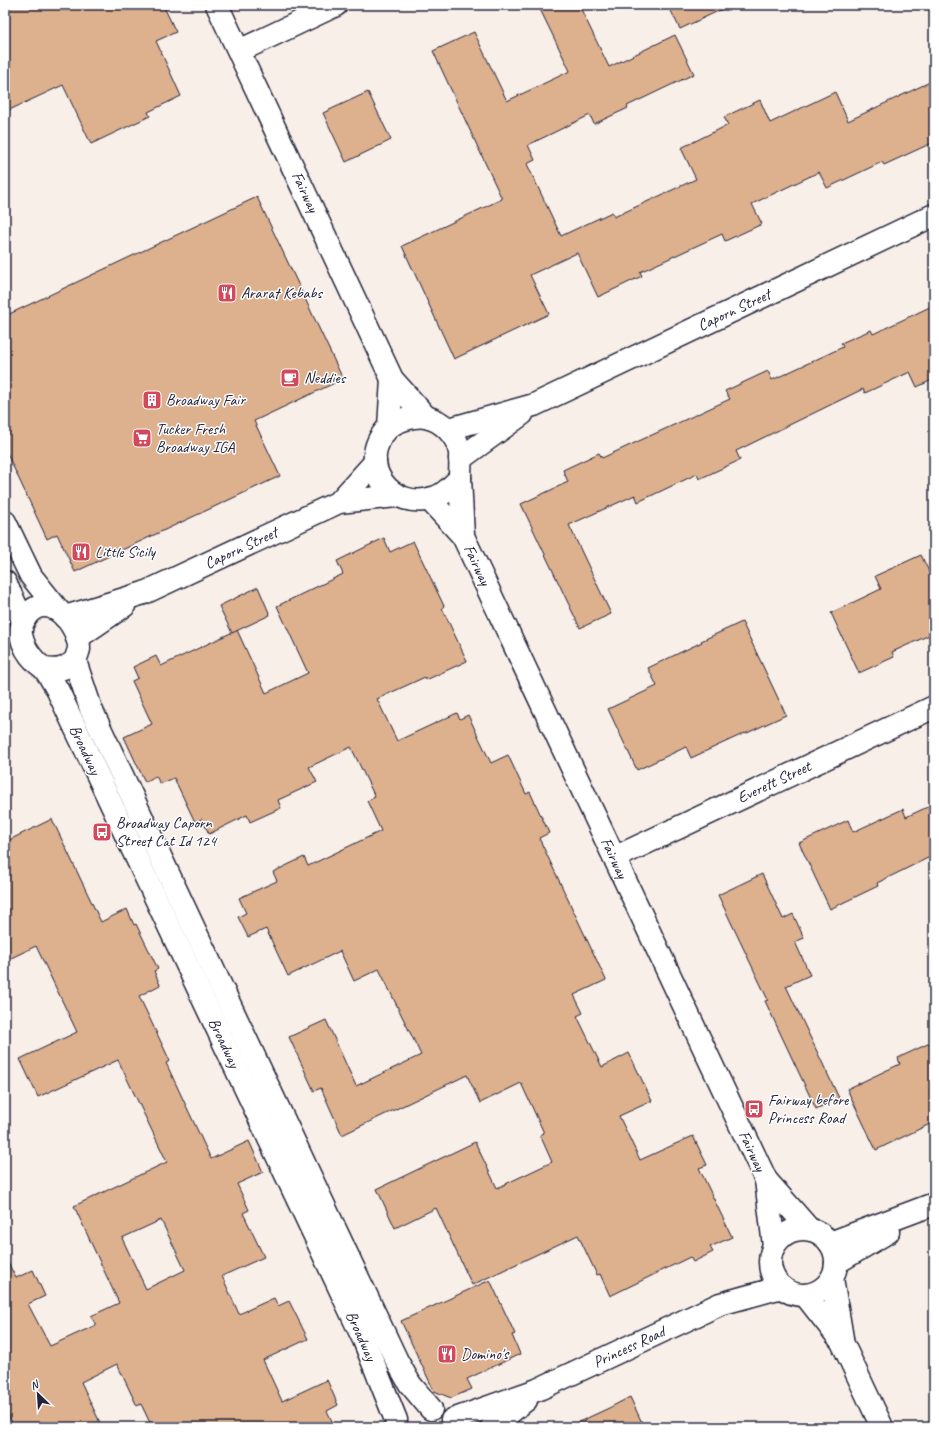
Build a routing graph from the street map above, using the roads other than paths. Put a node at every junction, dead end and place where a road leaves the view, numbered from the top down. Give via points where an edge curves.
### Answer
1 (218, 5) edge
2 (336, 5) edge
3 (239, 51) junction
4 (934, 215) edge
5 (392, 379) junction
6 (534, 405) junction
7 (426, 417) junction
8 (389, 427) junction
9 (449, 429) junction
10 (375, 462) junction
11 (460, 469) junction
12 (396, 496) junction
13 (429, 499) junction
14 (339, 502) junction
15 (5, 522) edge
16 (463, 536) junction
17 (5, 582) edge
18 (144, 593) junction
19 (62, 614) junction
20 (23, 621) junction
21 (77, 638) junction
22 (75, 661) junction
23 (45, 669) junction
24 (934, 707) edge
25 (614, 858) junction
26 (766, 1180) junction
27 (932, 1205) edge
28 (809, 1229) junction
29 (772, 1256) junction
30 (833, 1261) junction
31 (782, 1287) junction
32 (806, 1295) junction
33 (720, 1304) junction
34 (842, 1342) junction
35 (537, 1390) junction
36 (431, 1409) junction
37 (393, 1424) edge
38 (454, 1424) edge
39 (492, 1427) edge
40 (882, 1427) edge

1 - 3 street, Fairway
2 - 3 street
3 - 5 street, Fairway
4 - 6 street, Caporn Street
5 - 7 street, Fairway
5 - 8 street, Fairway
6 - 9 street, Caporn Street
6 - 11 street, Caporn Street
7 - 8 street via 400,420
7 - 9 street
8 - 10 street via 378,443
9 - 11 street via 460,453
10 - 12 street via 378,475
10 - 14 street, Caporn Street
11 - 13 street via 437,497
11 - 16 street, Fairway
12 - 13 street via 410,501
12 - 14 street, Caporn Street
13 - 16 street, Fairway
14 - 18 street, Caporn Street
15 - 19 street via 31,576
16 - 25 street, Fairway
17 - 20 street
18 - 19 street, Caporn Street
18 - 21 street, Caporn Street
19 - 20 street via 51,606 44,606 35,608
19 - 21 street via 70,622
20 - 23 street via 21,634 27,649
21 - 22 street via 79,649
22 - 23 street via 66,668 55,671
22 - 36 street, Broadway via 92,709 397,1361 410,1384
23 - 37 street, Broadway via 58,691 364,1340
24 - 25 street, Everett Street
25 - 26 street, Fairway
26 - 28 street, Fairway
26 - 29 street, Fairway
27 - 30 street
28 - 29 street via 789,1232 780,1238
28 - 30 street via 824,1237
29 - 31 street via 773,1274
29 - 33 street
30 - 32 street via 825,1287
30 - 34 street
31 - 32 street
31 - 33 street
32 - 34 street
33 - 35 street, Princess Road
34 - 40 street
35 - 38 street, Princess Road
35 - 39 street, Princess Road
36 - 37 street via 419,1408 408,1412
36 - 38 street via 442,1413

